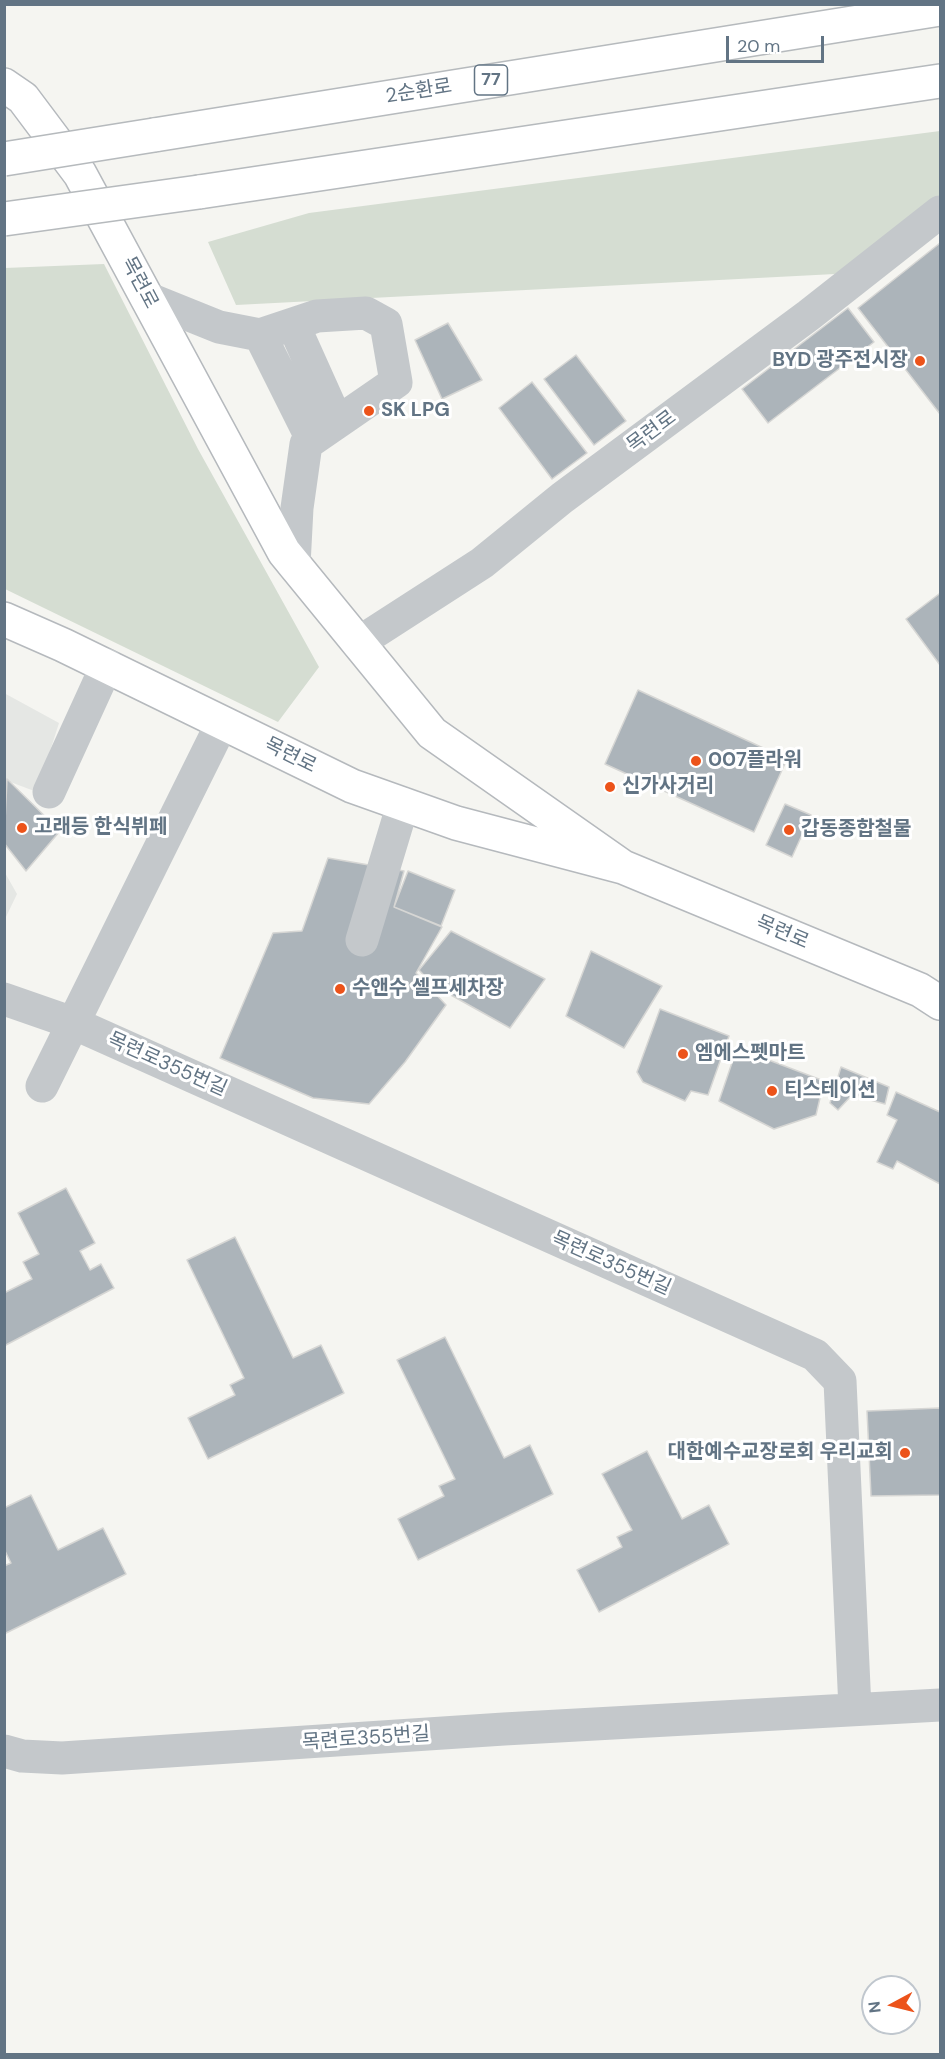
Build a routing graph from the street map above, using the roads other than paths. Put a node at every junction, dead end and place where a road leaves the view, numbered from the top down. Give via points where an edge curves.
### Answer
1 (940, 9) edge
2 (940, 81) edge
3 (4, 85) edge
4 (4, 159) edge
5 (940, 212) edge
6 (4, 219) edge
7 (147, 298) junction
8 (293, 324) junction
9 (260, 335) junction
10 (324, 430) junction
11 (294, 565) junction
12 (4, 620) edge
13 (358, 643) junction
14 (106, 666) junction
15 (222, 723) junction
16 (49, 792) dead end
17 (403, 804) junction
18 (623, 867) junction
19 (362, 940) dead end
20 (934, 995) edge
21 (4, 999) edge
22 (74, 1023) junction
23 (42, 1086) dead end
24 (940, 1705) edge
25 (855, 1710) junction
26 (4, 1751) edge

1 - 4 main road, 2순환로 / 77, bridge
2 - 6 main road, bridge
3 - 7 main road, 목련로 via 23,98 80,174
5 - 13 street, 목련로 via 482,563
7 - 9 street via 219,327
7 - 11 main road, 목련로
8 - 9 street
8 - 10 street
8 - 10 street via 317,316 366,313 386,324 396,382
9 - 10 street
10 - 11 street via 306,444
11 - 13 main road, 목련로
12 - 14 main road, 목련로
13 - 18 main road, 목련로 via 432,733
14 - 15 main road, 목련로
14 - 16 street
15 - 17 main road, 목련로 via 352,786
15 - 22 street
17 - 18 main road, 목련로 via 456,823
17 - 19 street
18 - 20 main road, 목련로
21 - 22 street, 목련로355번길
22 - 23 street
22 - 25 street, 목련로355번길 via 815,1355 840,1381
24 - 25 street, 목련로355번길
25 - 26 street, 목련로355번길 via 62,1758

